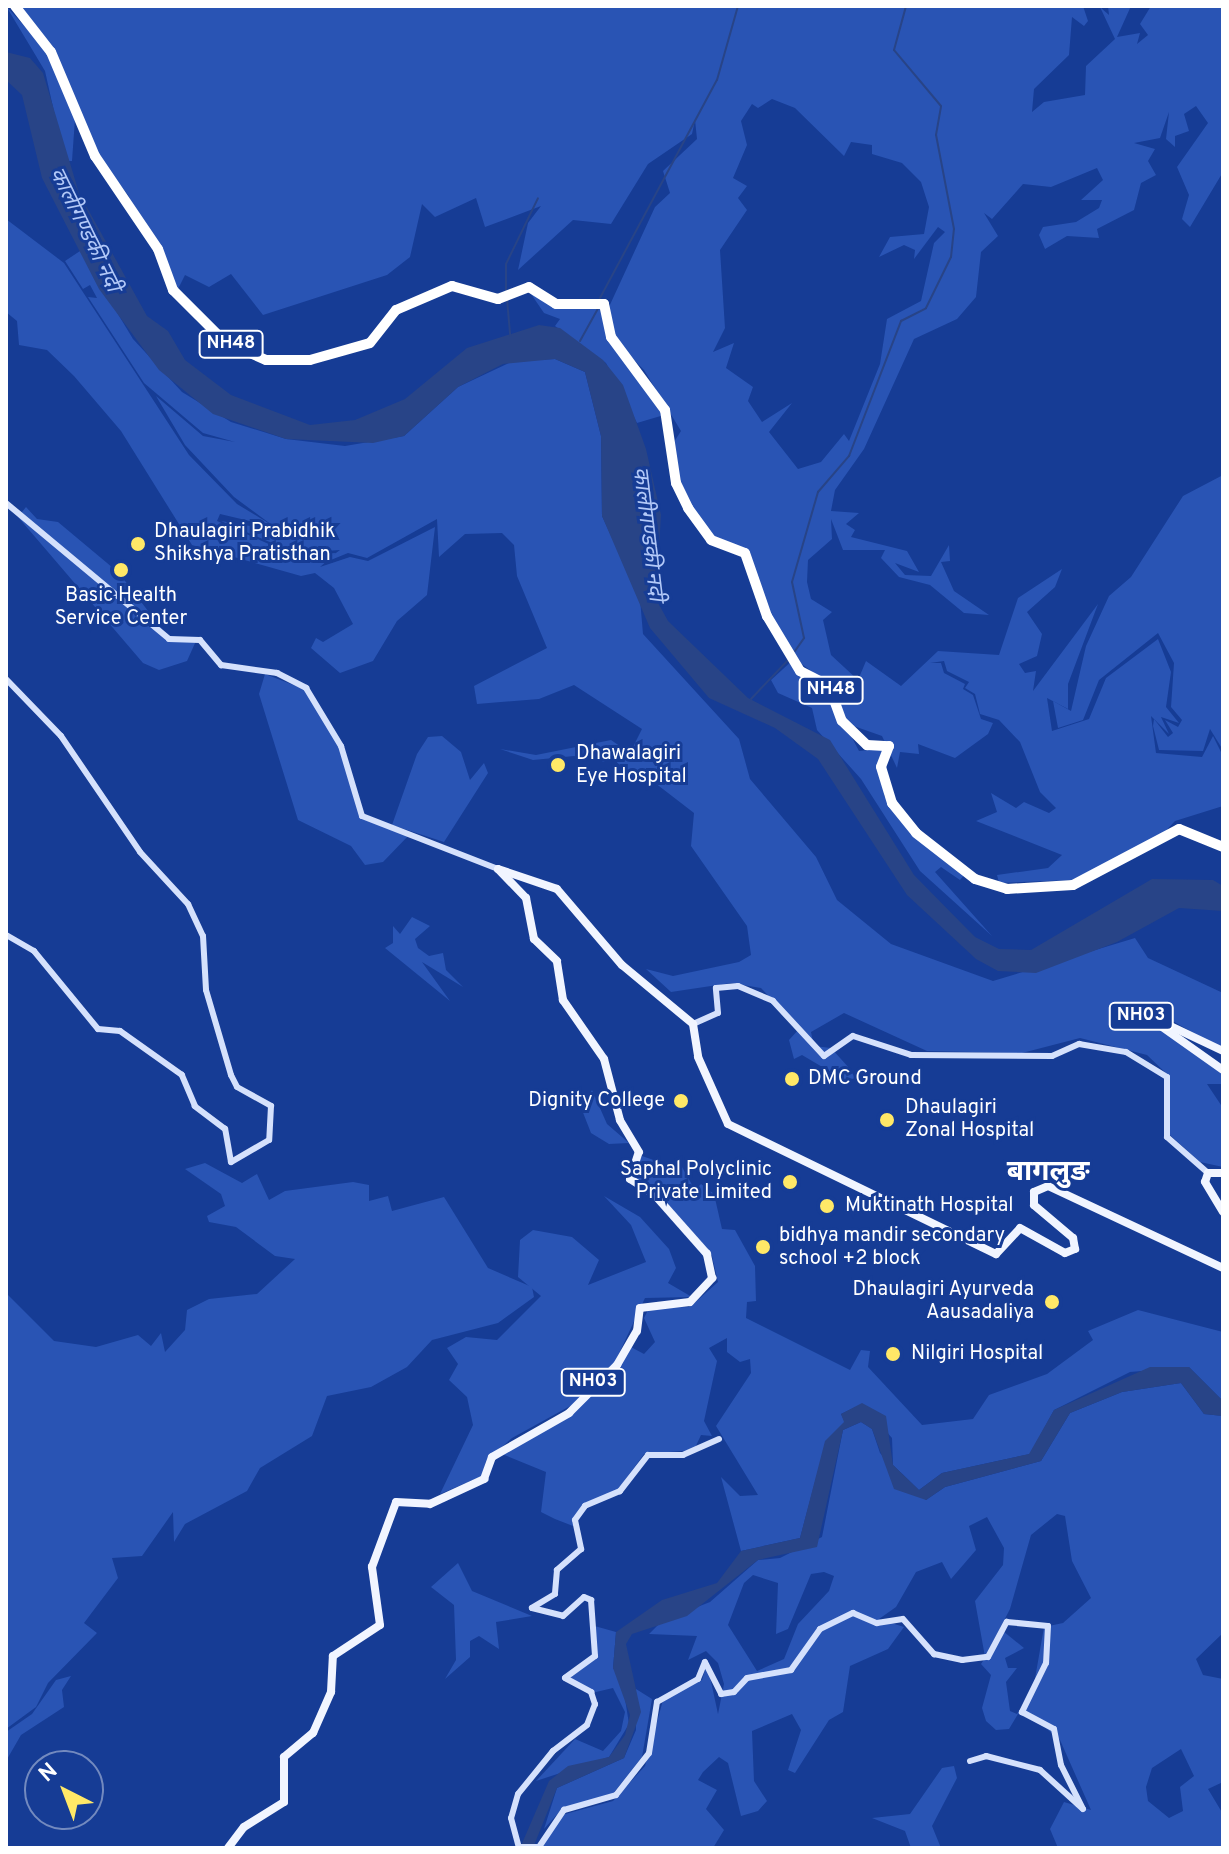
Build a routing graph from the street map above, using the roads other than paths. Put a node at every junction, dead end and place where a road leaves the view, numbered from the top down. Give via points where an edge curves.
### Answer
1 (15, 6) edge
2 (6, 503) edge
3 (6, 679) edge
4 (1223, 847) edge
5 (498, 869) junction
6 (6, 935) edge
7 (693, 1024) junction
8 (1223, 1051) edge
9 (1223, 1070) edge
10 (1208, 1173) junction
11 (1223, 1173) edge
12 (1223, 1212) edge
13 (1223, 1268) edge
14 (719, 1439) dead end
15 (970, 1761) dead end
16 (519, 1847) edge
17 (539, 1847) edge
18 (228, 1848) edge

1 - 4 highway, NH48 via 51,52 95,156 158,249 173,290 225,342 266,360 310,360 370,343 393,312 452,286 494,299 529,287 556,304 601,302 611,337 665,410 682,498 711,540 745,553 762,608 800,671 829,686 842,721 863,742 889,746 881,767 885,791 916,833 975,879 1007,889 1078,884 1173,830
2 - 5 street via 169,639 200,640 215,663 277,673 306,688 341,746 350,792 365,818 428,836
3 - 6 street via 61,736 140,852 188,904 203,936 206,990 231,1075 237,1087 271,1106 269,1140 231,1162 225,1129 195,1106 182,1075 120,1031 98,1029 34,951
5 - 7 main road via 557,889 622,965
5 - 18 main road, NH03 via 529,902 534,939 559,965 560,994 604,1059 620,1120 639,1152 630,1179 654,1194 707,1254 712,1278 690,1302 640,1308 637,1331 617,1365 569,1413 492,1457 484,1479 430,1504 396,1502 372,1567 380,1625 333,1656 331,1692 313,1733 284,1757 281,1807 244,1827
7 - 10 street via 718,1013 716,988 738,986 773,1001 824,1056 853,1036 911,1055 1052,1056 1079,1044 1126,1052 1167,1077 1167,1137
7 - 13 main road via 698,1057 728,1124 996,1254 1020,1228 1065,1253 1075,1249 1073,1238 1034,1205 1034,1192 1048,1186
8 - 9 main road, NH03 via 1141,1012
10 - 11 main road
10 - 12 main road via 1205,1182
14 - 16 street via 683,1455 648,1455 620,1491 585,1506 575,1520 581,1549 557,1570 555,1594 532,1608 563,1616 584,1597 591,1600 595,1656 565,1678 595,1695 595,1704 587,1725 553,1751 518,1794 511,1818
15 - 17 street via 986,1756 1040,1770 1087,1808 1061,1765 1054,1729 1022,1712 1046,1663 1048,1626 1007,1622 988,1657 962,1660 934,1654 903,1619 877,1623 853,1613 820,1629 791,1670 747,1678 734,1692 721,1694 705,1662 698,1679 657,1702 649,1753 616,1795 556,1815
16 - 17 street

